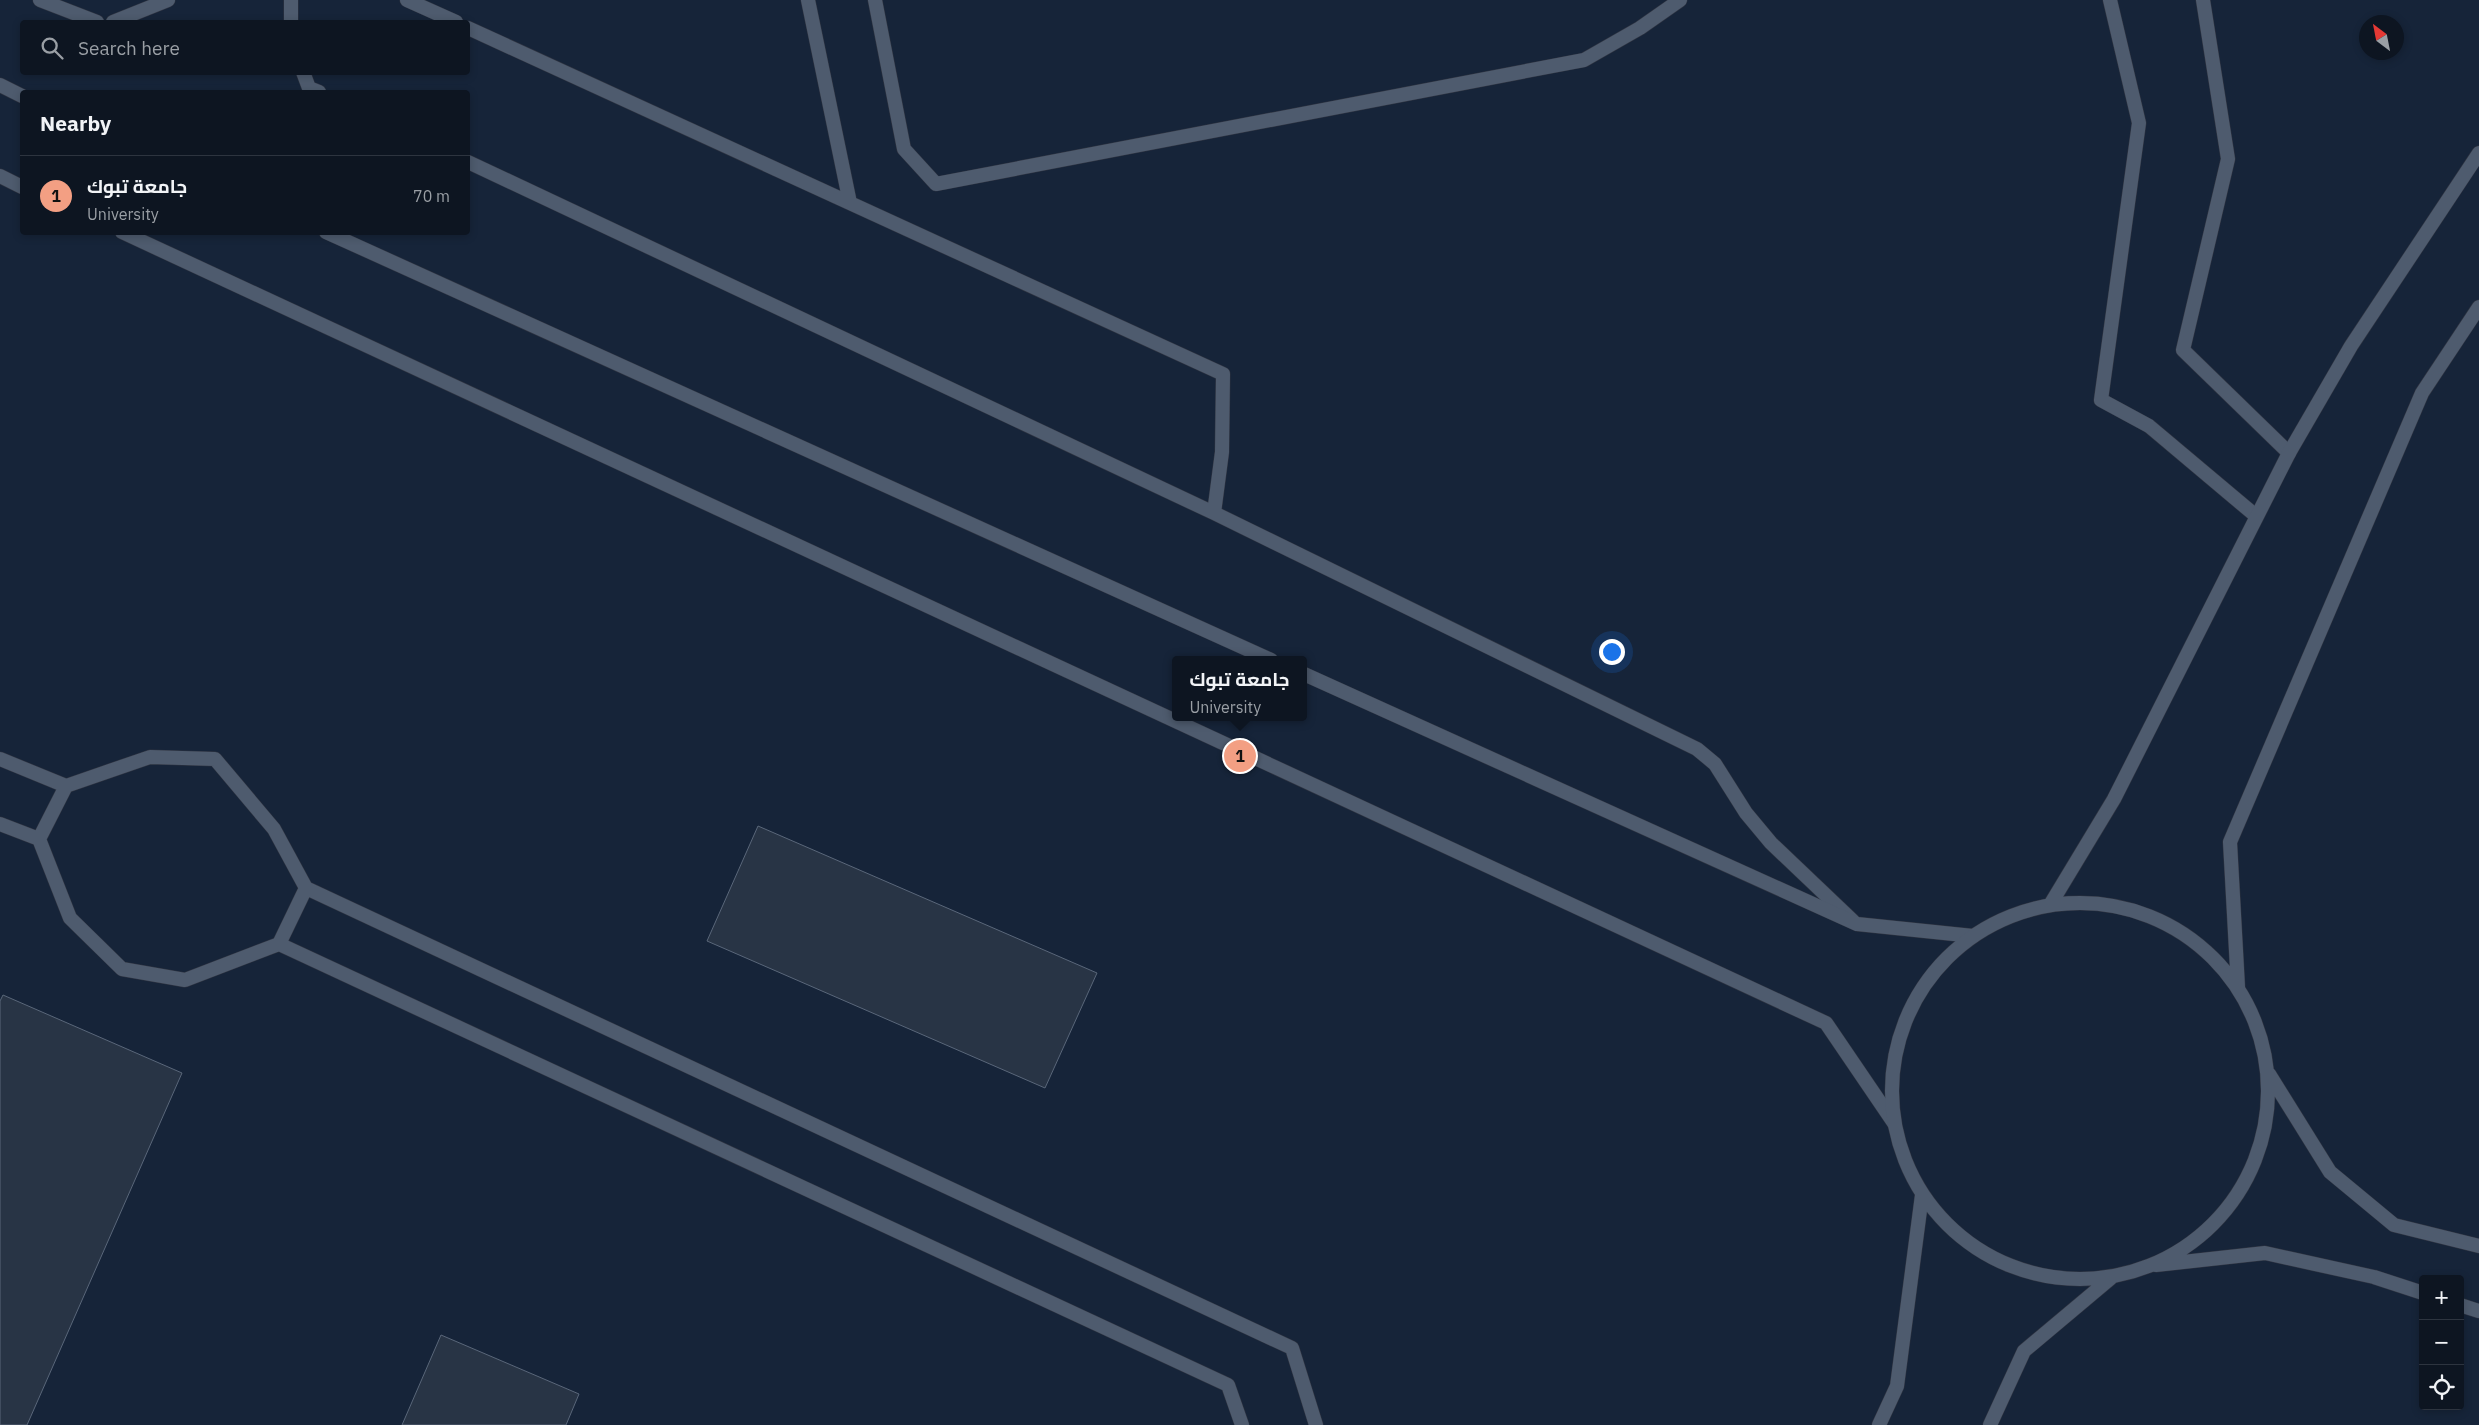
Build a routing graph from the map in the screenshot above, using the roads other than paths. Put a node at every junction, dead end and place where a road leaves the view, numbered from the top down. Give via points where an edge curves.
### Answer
1 (40, 0) edge
2 (168, 0) edge
3 (290, 0) edge
4 (407, 0) edge
5 (808, 0) edge
6 (875, 0) edge
7 (1680, 0) edge
8 (2110, 0) edge
9 (2203, 0) edge
10 (92, 20) edge
11 (118, 20) edge
12 (291, 20) edge
13 (452, 20) edge
14 (470, 29) edge
15 (304, 75) edge
16 (0, 85) edge
17 (314, 90) edge
18 (20, 95) edge
19 (2479, 153) edge
20 (470, 163) edge
21 (0, 176) edge
22 (20, 186) edge
23 (850, 203) junction
24 (128, 235) edge
25 (333, 235) edge
26 (2479, 306) edge
27 (2289, 453) junction
28 (1214, 513) junction
29 (2256, 516) junction
30 (1262, 656) edge
31 (1307, 675) edge
32 (1172, 719) edge
33 (1175, 721) edge
34 (0, 759) edge
35 (66, 786) junction
36 (0, 824) edge
37 (38, 839) junction
38 (306, 888) junction
39 (2050, 905) junction
40 (1857, 924) junction
41 (1973, 936) junction
42 (279, 944) junction
43 (2238, 987) junction
44 (2269, 1074) junction
45 (1894, 1123) junction
46 (1922, 1195) junction
47 (2479, 1246) edge
48 (2150, 1266) junction
49 (2111, 1278) junction
50 (2419, 1292) edge
51 (2464, 1306) edge
52 (2479, 1311) edge
53 (1242, 1425) edge
54 (1316, 1425) edge
55 (1879, 1425) edge
56 (1990, 1425) edge

1 - 10 street
2 - 11 street
3 - 12 street
4 - 13 street
5 - 23 street
6 - 7 street via 904,149 936,184 1584,60 1640,28
8 - 29 street via 2139,123 2101,400 2149,426
9 - 27 street via 2228,159 2183,350
14 - 23 street
15 - 17 street via 309,88
16 - 18 street
19 - 27 street via 2351,346
20 - 28 street
21 - 22 street
23 - 28 street via 1223,374 1222,452
24 - 32 street
25 - 30 street
26 - 43 street via 2422,393 2230,842
27 - 29 street
28 - 40 street via 1697,749 1715,764 1746,814 1770,843
29 - 39 street via 2114,799
31 - 40 street
33 - 45 street via 1826,1023
34 - 35 street
35 - 37 street
35 - 38 street via 150,757 215,759 274,829
36 - 37 street
37 - 42 street via 70,918 122,969 185,980
38 - 42 street
38 - 54 street via 1292,1348
39 - 41 street via 2010,917
39 - 43 street via 2104,904 2156,918 2202,947
40 - 41 street
41 - 45 street via 1934,972 1906,1018 1893,1070
42 - 53 street via 1228,1386
43 - 44 street via 2259,1029
44 - 47 street via 2330,1172 2337,1178 2394,1224
44 - 48 street via 2264,1134 2241,1190 2202,1235
45 - 46 street via 1904,1160
46 - 49 street via 1958,1236 2004,1264 2057,1278
46 - 55 street via 1897,1386
48 - 49 street
48 - 50 street via 2265,1253 2374,1277
49 - 56 street via 2024,1351
51 - 52 street

